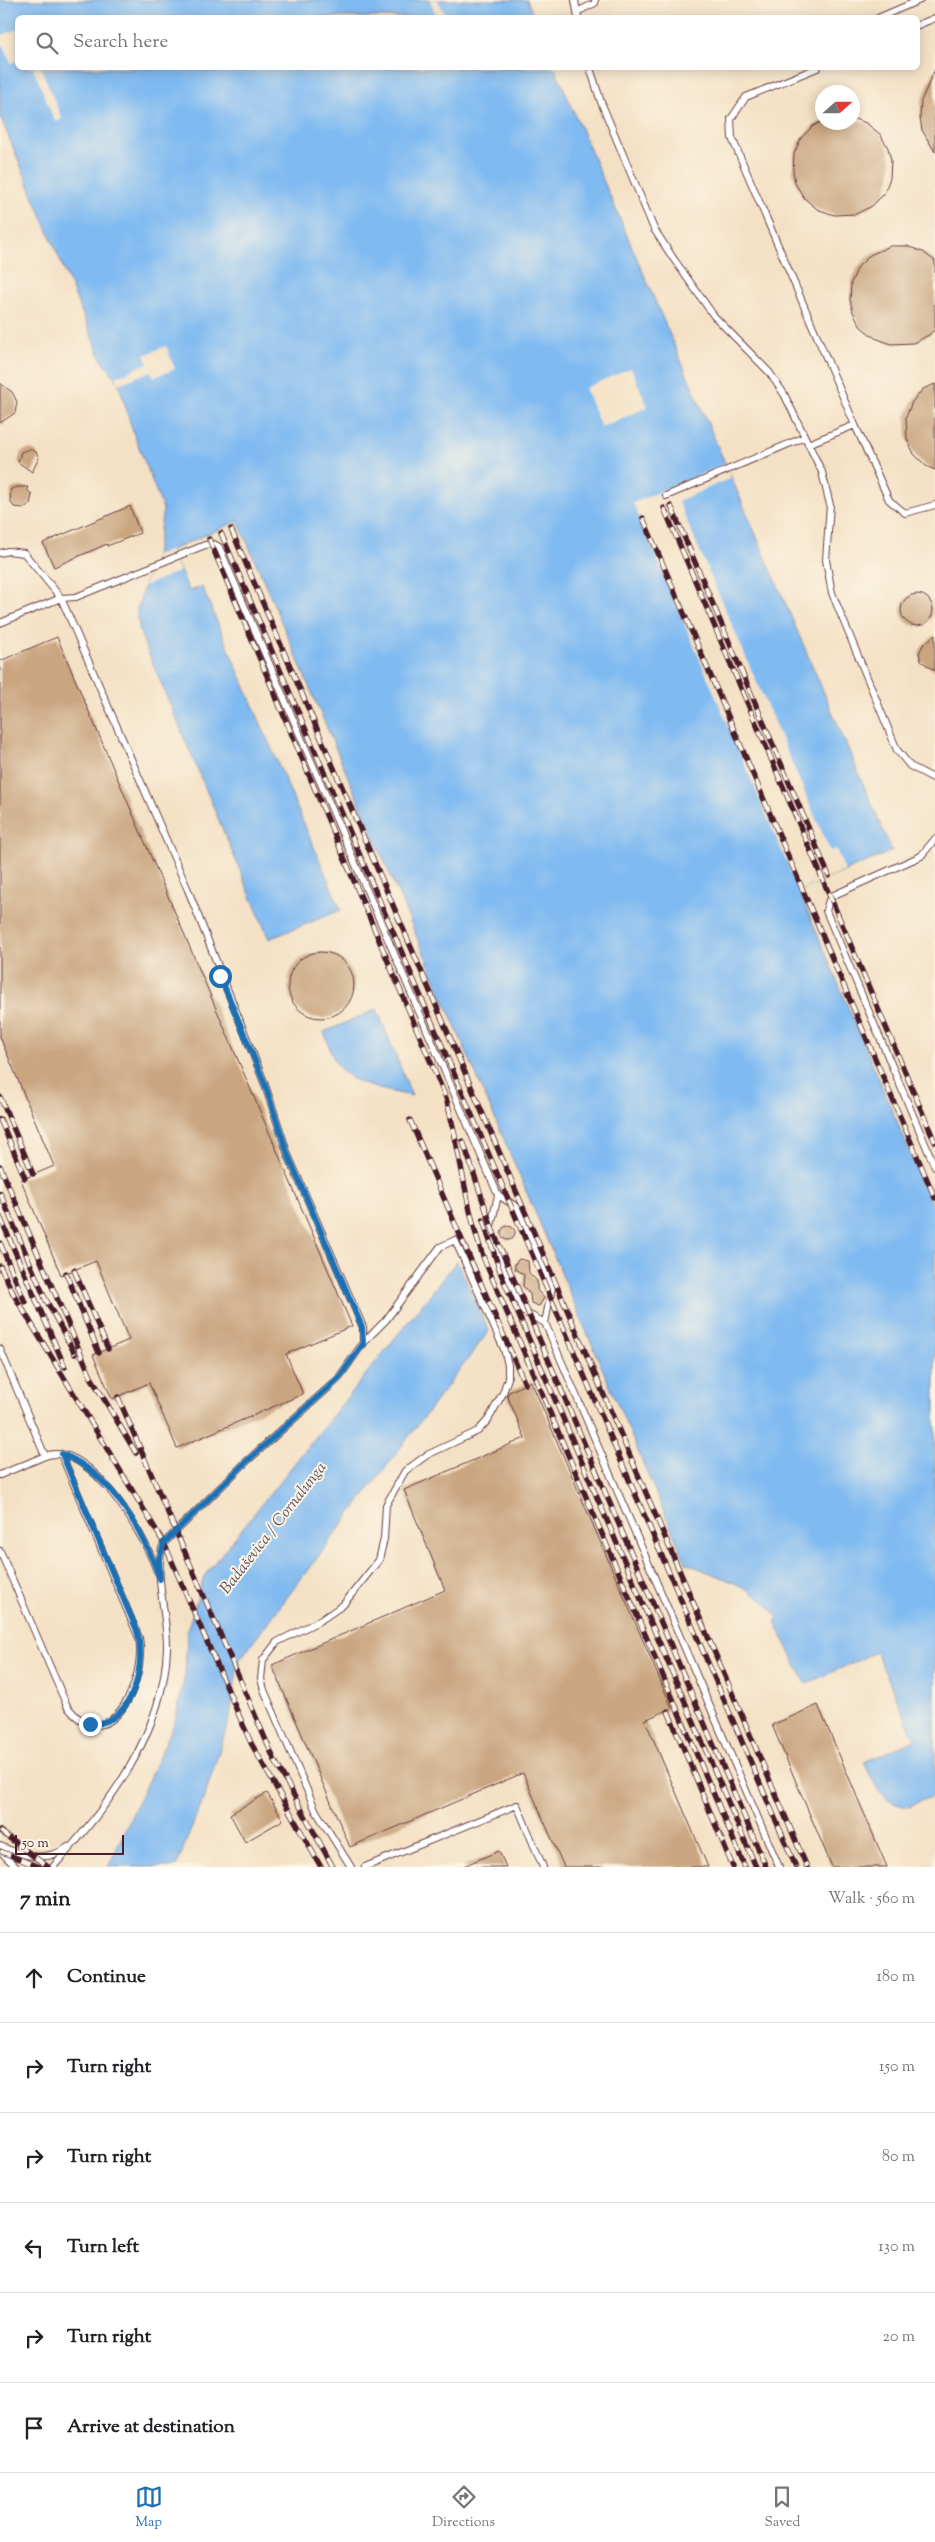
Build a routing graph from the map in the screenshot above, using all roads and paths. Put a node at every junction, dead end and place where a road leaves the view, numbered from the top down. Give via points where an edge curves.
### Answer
1 (575, 0) edge
2 (595, 0) edge
3 (920, 0) edge
4 (578, 15) edge
5 (885, 15) edge
6 (935, 18) edge
7 (920, 24) edge
8 (591, 70) edge
9 (812, 70) edge
10 (855, 425) junction
11 (805, 437) junction
12 (808, 444) junction
13 (666, 496) dead end
14 (935, 504) edge
15 (0, 553) edge
16 (61, 598) junction
17 (0, 623) edge
18 (935, 779) edge
19 (935, 839) edge
20 (935, 1167) edge
21 (498, 1195) junction
22 (545, 1324) junction
23 (363, 1344) junction
24 (0, 1349) edge
25 (62, 1454) junction
26 (45, 1456) junction
27 (0, 1475) edge
28 (0, 1551) edge
29 (160, 1579) junction
30 (79, 1839) junction
31 (0, 1846) edge
32 (0, 1851) edge
33 (16, 1867) edge
34 (53, 1867) edge
35 (351, 1867) edge
36 (365, 1867) edge
37 (543, 1867) edge
38 (779, 1867) edge

1 - 4 lane
2 - 4 lane
3 - 5 lane
6 - 7 lane
8 - 11 lane via 654,229 714,316 768,372 784,394
9 - 10 lane via 746,98 731,119 732,138
10 - 12 lane
10 - 14 lane via 889,500 905,513
11 - 12 lane
11 - 13 lane
12 - 18 lane via 822,472 830,505 826,560 832,593 897,750 910,766
15 - 16 lane via 24,553
16 - 17 lane
16 - 21 lane via 76,597 205,545 219,547
16 - 23 lane via 188,890 264,1082 288,1155 362,1327
19 - 20 lane via 921,856 834,895 826,911
21 - 22 lane via 517,1207 552,1287
21 - 22 lane via 489,1235 522,1312
22 - 38 lane
23 - 29 lane via 338,1379 246,1462 164,1543 159,1560
23 - 35 lane via 386,1320 440,1247 455,1240 504,1349 508,1378 488,1420 478,1431 427,1455 405,1471 386,1505 379,1560 343,1605 322,1620 277,1642 263,1660 261,1679 316,1812
24 - 26 lane
25 - 26 lane
25 - 28 lane via 141,1649 138,1677 123,1709 109,1722 90,1724 74,1716 67,1706
25 - 29 lane via 86,1468 117,1499 144,1541
26 - 27 lane
29 - 30 lane via 167,1648 158,1702 137,1753 92,1825
30 - 31 lane via 64,1850 43,1857 19,1854
30 - 34 lane
32 - 33 lane
36 - 37 lane via 517,1805

